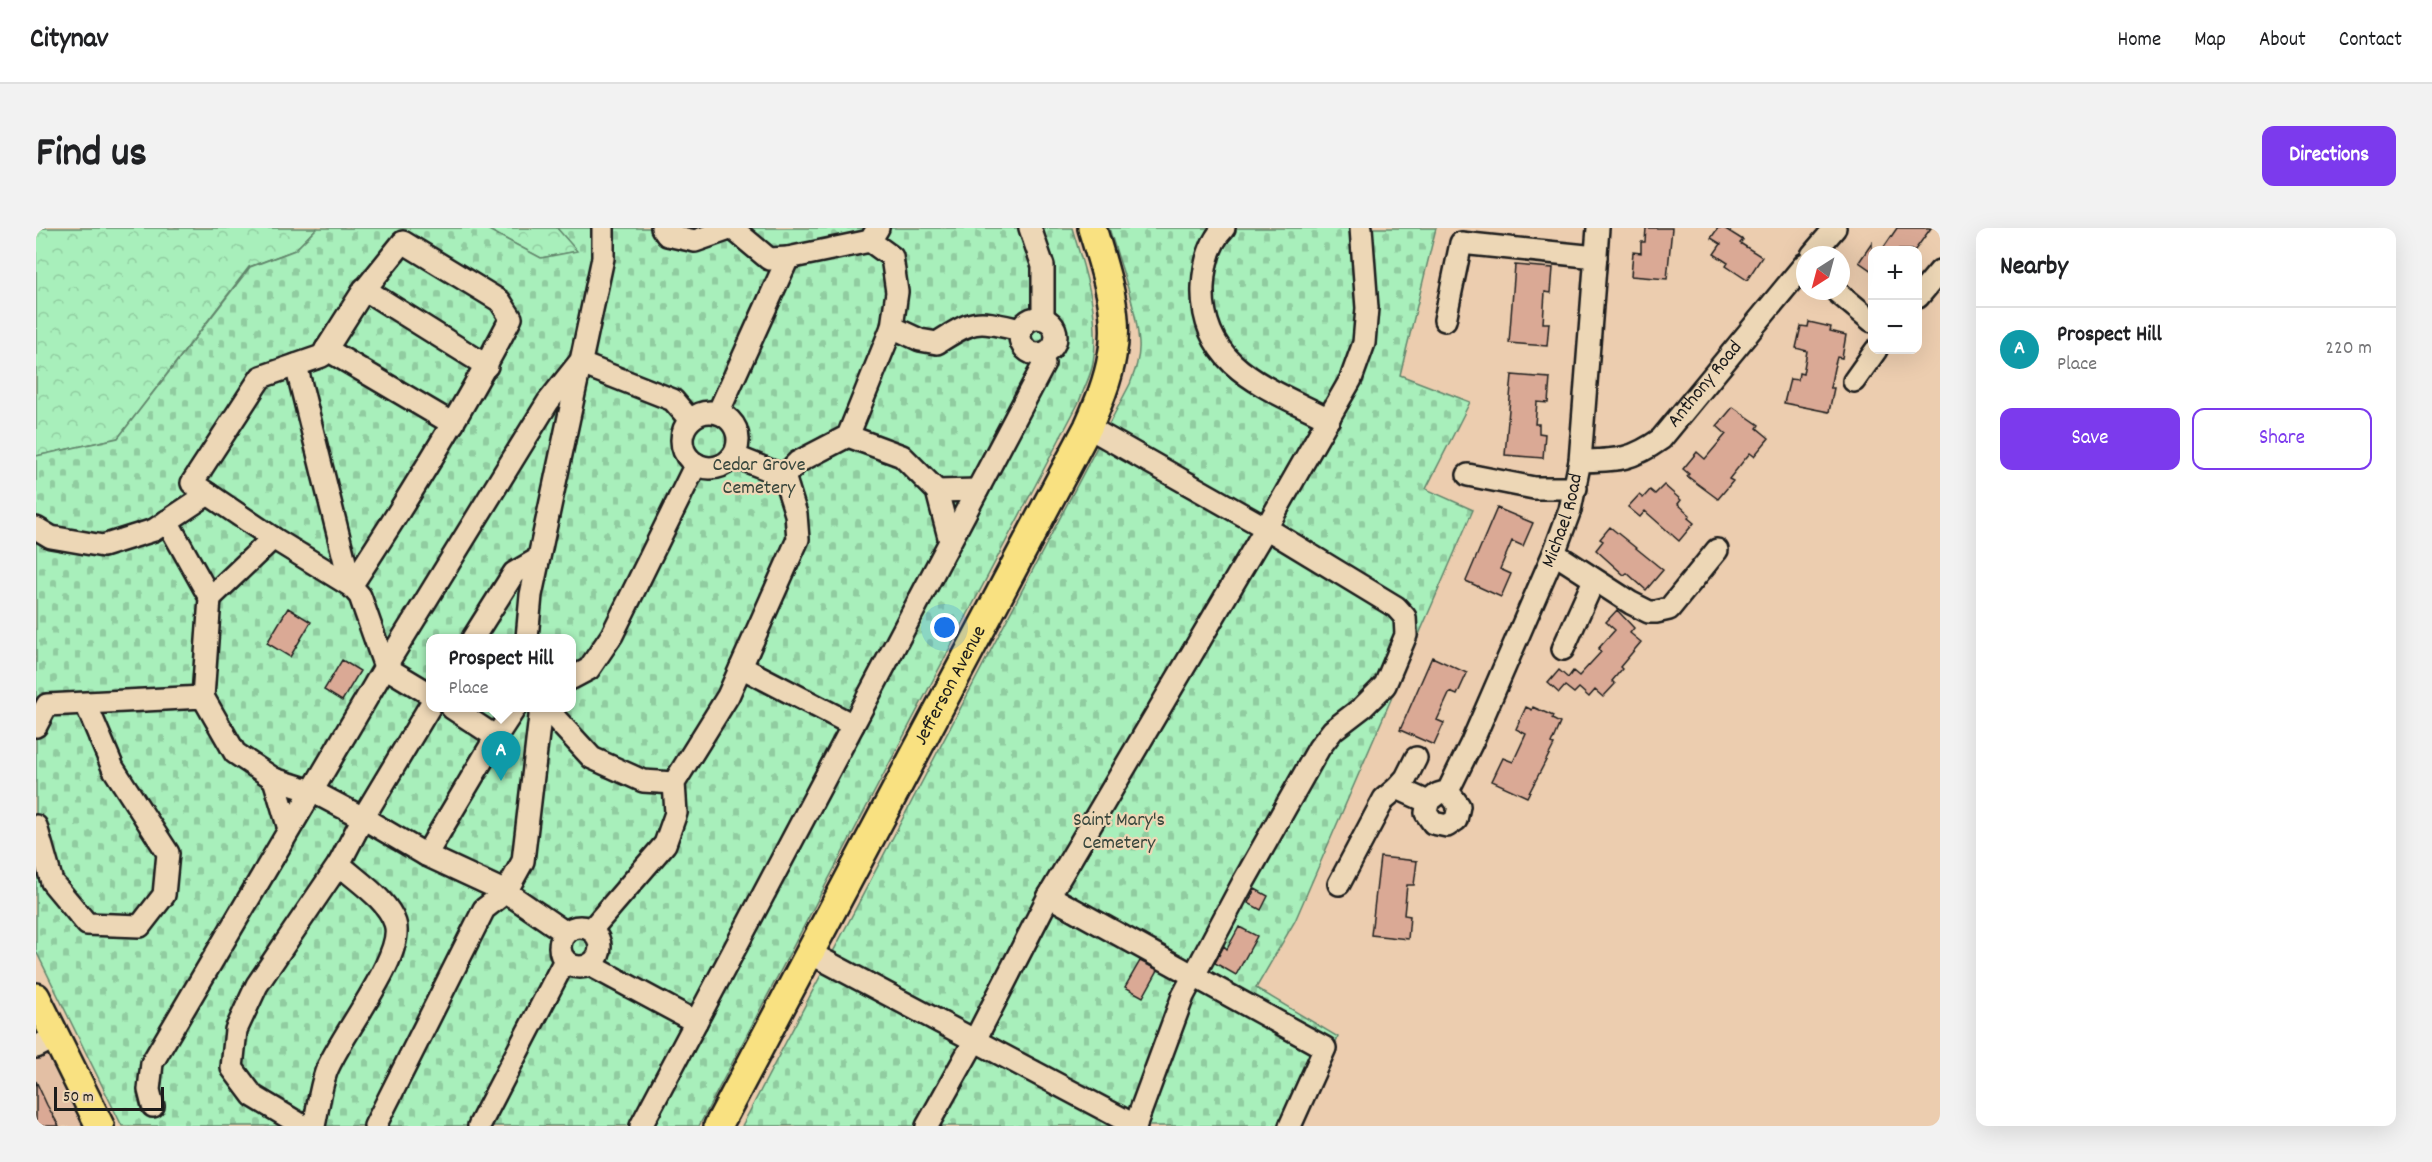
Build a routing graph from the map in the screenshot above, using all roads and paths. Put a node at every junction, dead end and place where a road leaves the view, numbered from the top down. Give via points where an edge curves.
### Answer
1 (603, 228) edge
2 (662, 228) edge
3 (732, 228) edge
4 (1030, 228) edge
5 (1092, 228) edge
6 (1224, 228) edge
7 (1361, 228) edge
8 (1598, 228) edge
9 (1834, 228) edge
10 (874, 234) edge
11 (1462, 236) edge
12 (1820, 246) edge
13 (1596, 257) junction
14 (788, 258) junction
15 (1940, 271) edge
16 (1796, 276) edge
17 (364, 290) junction
18 (1922, 291) edge
19 (1847, 300) edge
20 (1868, 318) edge
21 (1043, 319) junction
22 (1445, 320) dead end
23 (892, 327) junction
24 (1021, 330) junction
25 (326, 349) junction
26 (1041, 354) junction
27 (1873, 354) edge
28 (579, 363) junction
29 (296, 365) junction
30 (487, 366) junction
31 (1854, 381) dead end
32 (718, 413) junction
33 (1329, 419) junction
34 (690, 420) junction
35 (453, 424) junction
36 (1088, 427) junction
37 (848, 436) junction
38 (734, 456) junction
39 (1580, 461) junction
40 (696, 464) junction
41 (1468, 475) dead end
42 (784, 476) junction
43 (1576, 488) junction
44 (977, 490) junction
45 (937, 491) junction
46 (208, 494) junction
47 (167, 521) junction
48 (36, 528) edge
49 (1266, 528) junction
50 (273, 538) junction
51 (950, 541) junction
52 (1717, 550) dead end
53 (1554, 554) junction
54 (538, 559) junction
55 (1594, 580) junction
56 (351, 586) junction
57 (210, 598) junction
58 (475, 634) edge
59 (527, 634) edge
60 (1563, 649) dead end
61 (385, 667) junction
62 (741, 667) junction
63 (576, 676) edge
64 (426, 692) edge
65 (203, 697) junction
66 (86, 704) junction
67 (426, 712) edge
68 (458, 712) edge
69 (512, 712) edge
70 (541, 712) edge
71 (552, 712) edge
72 (38, 718) edge
73 (853, 725) junction
74 (496, 737) junction
75 (1416, 758) dead end
76 (274, 779) junction
77 (674, 783) junction
78 (1397, 788) junction
79 (312, 791) junction
80 (1448, 791) junction
81 (1428, 802) junction
82 (363, 818) junction
83 (36, 826) edge
84 (289, 829) junction
85 (426, 855) junction
86 (339, 864) junction
87 (1339, 884) dead end
88 (506, 892) junction
89 (1049, 896) junction
90 (591, 930) junction
91 (566, 933) junction
92 (810, 953) junction
93 (565, 960) junction
94 (590, 964) junction
95 (1193, 976) junction
96 (36, 997) edge
97 (696, 1022) junction
98 (975, 1041) junction
99 (46, 1042) edge
100 (153, 1106) dead end
101 (100, 1126) edge
102 (303, 1126) edge
103 (314, 1126) edge
104 (375, 1126) edge
105 (479, 1126) edge
106 (641, 1126) edge
107 (718, 1126) edge
108 (927, 1126) edge
109 (1136, 1126) edge
110 (1290, 1126) edge

1 - 28 street via 603,258
2 - 3 street via 667,235 695,241
3 - 14 street via 769,259
4 - 21 street via 1043,266
5 - 36 main road, Jefferson Avenue via 1108,283 1113,354 1104,391
6 - 33 street via 1217,235 1204,267 1203,302 1211,336 1228,361 1260,383
7 - 33 street via 1367,308 1364,343 1351,379
8 - 13 street, Michael Road
9 - 12 street, Anthony Road
10 - 14 street
10 - 23 street via 892,257 897,292
11 - 13 street
11 - 22 street
13 - 39 street, Michael Road
14 - 32 street
15 - 18 street
16 - 39 street, Anthony Road via 1661,439 1640,454
17 - 25 street
17 - 30 street
17 - 30 street via 403,242 500,301 512,318
19 - 20 street
21 - 24 street via 1028,321
21 - 26 street via 1054,327 1056,338 1051,349
23 - 24 street via 937,343 967,324 985,322
23 - 37 street
24 - 26 street via 1025,348
25 - 29 street via 322,356
25 - 35 street
26 - 44 street via 1044,364
27 - 31 street
28 - 34 street via 672,400
28 - 54 street
28 - 61 street via 548,402
29 - 46 street via 261,377 192,483
29 - 56 street
30 - 35 street
32 - 34 street via 706,412
32 - 38 street via 737,429
33 - 49 street
34 - 40 street via 684,428 682,446
35 - 56 street
36 - 49 street
36 - 92 main road, Jefferson Avenue
37 - 42 street via 798,462
37 - 45 street via 902,456
38 - 40 street via 719,467
38 - 42 street
39 - 43 street, Michael Road
40 - 63 street via 612,635 589,669
41 - 43 street via 1534,488
42 - 62 street via 796,514 798,539
43 - 53 street, Michael Road
44 - 45 street
44 - 51 street
45 - 51 street
46 - 47 street
46 - 50 street
47 - 48 street via 154,530 103,546 51,537
47 - 57 street
49 - 89 street
49 - 95 street via 1396,607 1405,617 1406,635 1385,685 1333,730 1319,748
50 - 56 street
50 - 57 street
51 - 73 street
52 - 55 street via 1669,609 1649,612
53 - 55 street
53 - 80 street, Michael Road
54 - 58 street via 514,573
54 - 59 street
55 - 60 street
56 - 61 street via 360,596
57 - 65 street
61 - 64 street
61 - 79 street
62 - 73 street
62 - 77 street via 728,696
65 - 66 street
65 - 76 street via 235,753
66 - 72 street via 47,705
66 - 83 street via 113,768 168,853 164,895 140,926 87,924 52,882
67 - 82 street
68 - 74 street
69 - 74 street
70 - 88 street via 523,861
71 - 77 street via 592,758 643,781
73 - 97 street
74 - 85 street
75 - 78 street via 1407,778
76 - 79 street
76 - 84 street
77 - 90 street via 676,813 665,844
78 - 81 street
78 - 87 street via 1384,799
79 - 82 street
79 - 84 street
80 - 81 street
80 - 81 street via 1459,806 1456,820 1447,826 1432,824 1426,813
82 - 85 street
82 - 86 street
84 - 100 street via 152,1063 149,1090
85 - 88 street
86 - 102 street via 257,985 236,1030 232,1068 253,1095
86 - 103 street via 388,908 396,926 395,944 383,974 326,1072
88 - 91 street
88 - 104 street via 484,909
89 - 95 street
89 - 98 street
90 - 91 street via 581,927
90 - 94 street via 600,948
91 - 93 street via 560,943
92 - 98 street
92 - 107 main road, Jefferson Avenue
93 - 94 street via 577,967
93 - 105 street
94 - 97 street
95 - 109 street
95 - 110 street via 1325,1048
96 - 99 main road
97 - 106 street
98 - 108 street
98 - 109 street
99 - 101 main road

